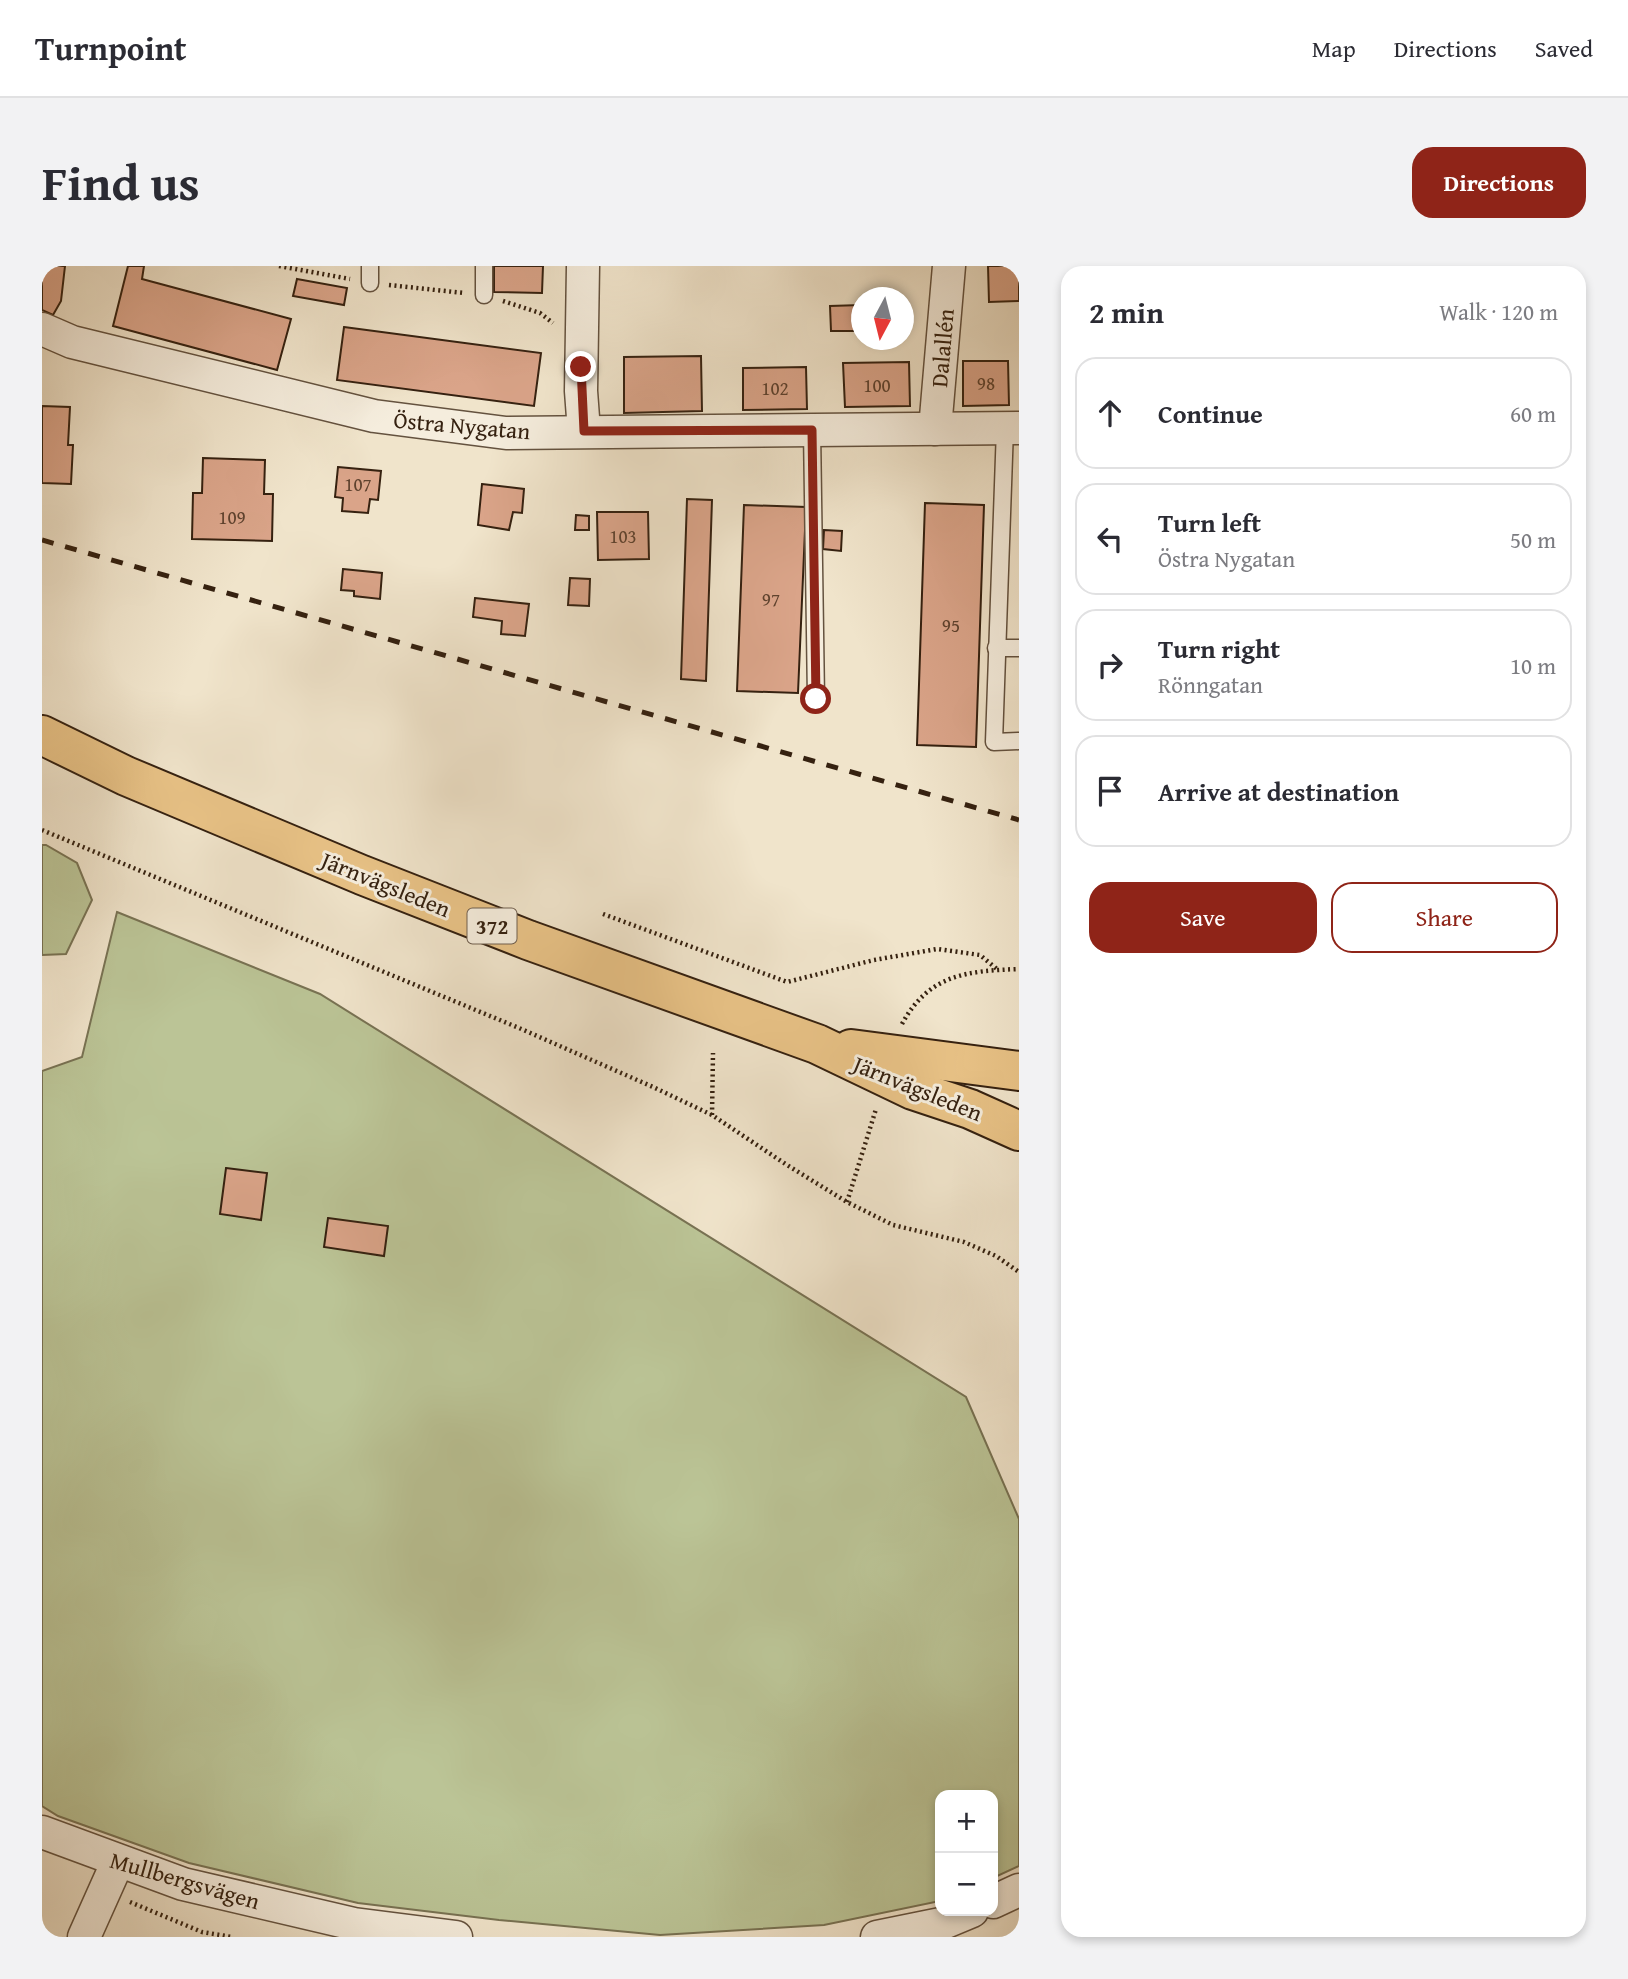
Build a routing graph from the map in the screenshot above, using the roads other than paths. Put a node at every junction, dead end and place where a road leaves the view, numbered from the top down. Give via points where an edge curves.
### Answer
1 (370, 266) edge
2 (484, 266) edge
3 (583, 266) edge
4 (949, 266) edge
5 (370, 283) road end
6 (484, 295) dead end
7 (42, 329) edge
8 (1012, 428) edge
9 (935, 429) junction
10 (812, 430) junction
11 (584, 431) junction
12 (996, 648) junction
13 (1019, 648) edge
14 (816, 699) dead end
15 (42, 735) edge
16 (1019, 741) edge
17 (817, 1044) junction
18 (1019, 1071) edge
19 (1019, 1131) edge
20 (42, 1832) edge
21 (118, 1861) junction
22 (1019, 1890) edge
23 (998, 1900) edge
24 (960, 1916) edge
25 (84, 1937) edge
26 (456, 1937) edge
27 (877, 1937) edge

1 - 5 lane
2 - 6 lane
3 - 11 street
4 - 9 street, Dalallén
7 - 11 street, Östra Nygatan via 72,342 374,416 506,433
8 - 9 street, Östra Nygatan
8 - 12 lane
9 - 10 street, Östra Nygatan
10 - 11 street, Östra Nygatan
10 - 14 lane
12 - 13 lane
12 - 16 lane via 993,742
15 - 17 main road, Järnvägsleden / 372 via 126,776 362,875
17 - 18 main road, Järnvägsleden / 372
17 - 19 main road, Järnvägsleden / 372 via 913,1090
20 - 21 street, Mullbergsvägen
21 - 25 street
21 - 26 street, Mullbergsvägen via 183,1884 354,1924
22 - 23 street
24 - 27 street

